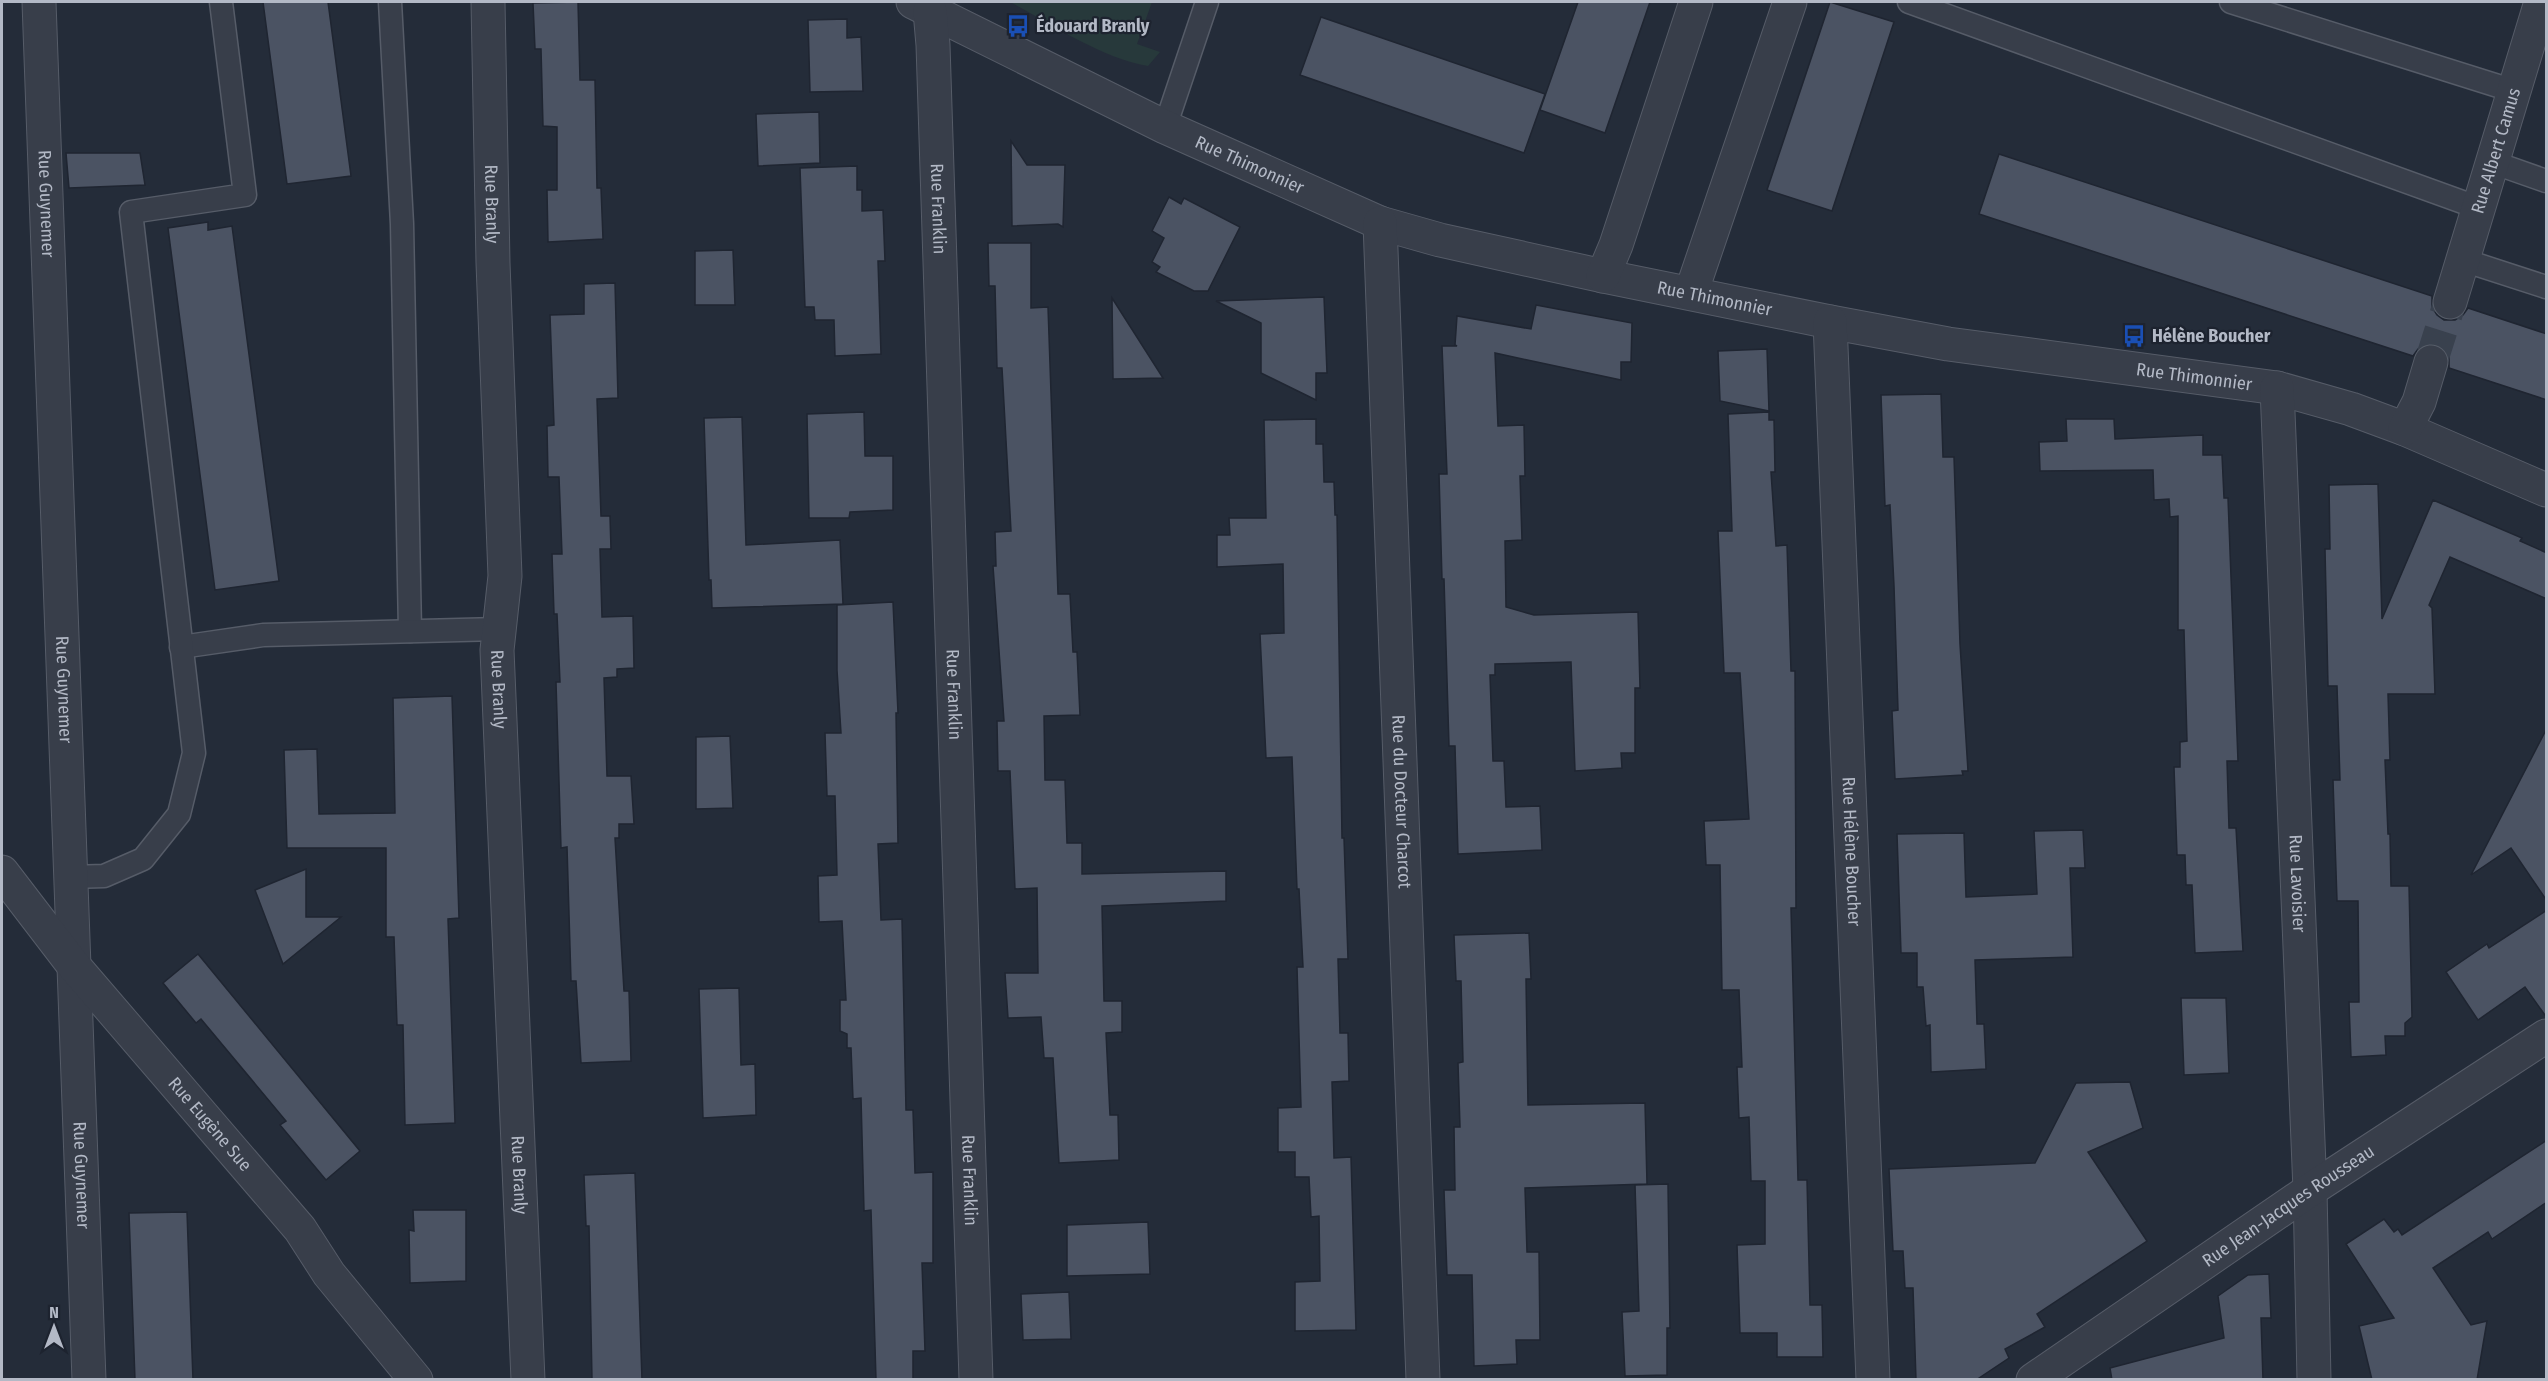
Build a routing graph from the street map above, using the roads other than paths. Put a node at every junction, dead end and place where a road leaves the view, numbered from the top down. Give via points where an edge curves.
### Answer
1 (39, 2) edge
2 (221, 2) edge
3 (390, 2) edge
4 (488, 2) edge
5 (1208, 2) edge
6 (1696, 2) edge
7 (1790, 2) edge
8 (1909, 2) edge
9 (2231, 2) edge
10 (2541, 2) edge
11 (921, 6) edge
12 (2514, 91) junction
13 (1165, 127) junction
14 (2492, 162) junction
15 (2547, 180) edge
16 (2479, 208) junction
17 (1380, 223) junction
18 (2463, 260) junction
19 (1603, 276) junction
20 (2547, 287) edge
21 (1691, 293) junction
22 (2450, 302) tunnel mouth
23 (1830, 322) junction
24 (2431, 362) tunnel mouth
25 (2277, 388) junction
26 (2405, 429) junction
27 (2547, 490) edge
28 (499, 628) junction
29 (410, 631) junction
30 (181, 647) junction
31 (2, 872) edge
32 (70, 877) junction
33 (74, 966) junction
34 (2547, 1036) edge
35 (2310, 1190) junction
36 (89, 1380) edge
37 (416, 1380) edge
38 (528, 1380) edge
39 (976, 1380) edge
40 (1423, 1380) edge
41 (1873, 1380) edge
42 (2033, 1380) edge
43 (2314, 1380) edge

1 - 32 street, Rue Guynemer
2 - 30 lane via 245,195 131,212
3 - 29 lane via 402,224
4 - 28 street, Rue Branly via 505,576
5 - 13 lane
6 - 19 street
7 - 21 street
8 - 16 lane
9 - 12 lane
10 - 12 street, Rue Albert Camus
11 - 13 street, Rue Thimonnier
11 - 39 street, Rue Franklin via 933,45
12 - 14 street, Rue Albert Camus
13 - 17 street, Rue Thimonnier
14 - 15 lane
14 - 16 street, Rue Albert Camus
16 - 18 street, Rue Albert Camus
17 - 19 street, Rue Thimonnier
17 - 40 street, Rue du Docteur Charcot
18 - 20 lane
18 - 22 street, Rue Albert Camus
19 - 21 street, Rue Thimonnier
21 - 23 street, Rue Thimonnier
23 - 25 street, Rue Thimonnier via 1948,344
23 - 41 street, Rue Hélène Boucher
24 - 26 street
25 - 26 street, Rue Thimonnier
25 - 35 street, Rue Lavoisier
26 - 27 street, Rue Thimonnier
28 - 29 lane
28 - 38 street, Rue Branly
29 - 30 lane via 263,635
30 - 32 lane via 194,753 180,814 142,859 104,876
31 - 33 street, Rue Eugène Sue
32 - 33 street, Rue Guynemer
33 - 36 street, Rue Guynemer
33 - 37 street, Rue Eugène Sue via 300,1229 329,1274
34 - 35 street, Rue Jean-Jacques Rousseau
35 - 42 street, Rue Jean-Jacques Rousseau
35 - 43 street, Rue Lavoisier

